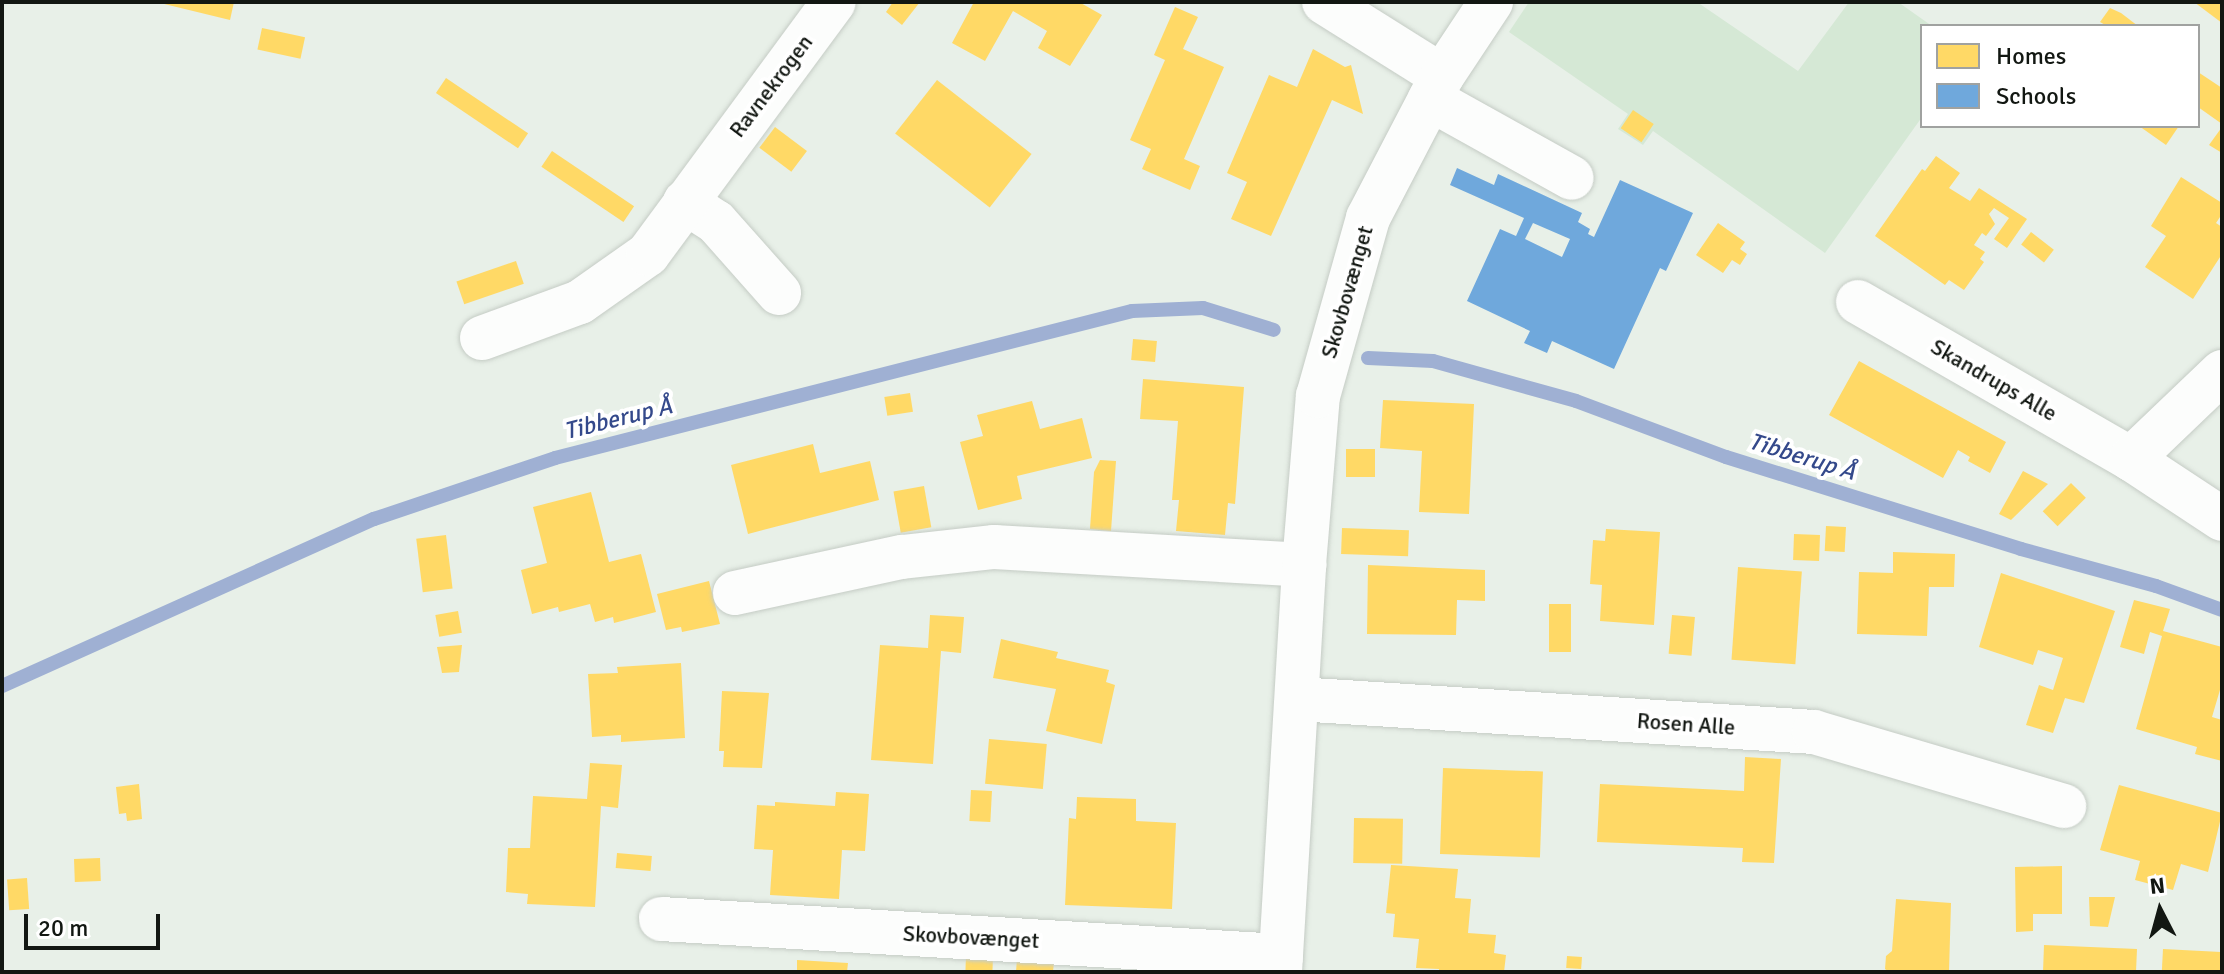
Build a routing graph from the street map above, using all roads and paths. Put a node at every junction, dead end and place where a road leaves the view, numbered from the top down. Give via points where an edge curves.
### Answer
1 (834, 2) edge
2 (1324, 2) edge
3 (1491, 2) edge
4 (1436, 88) junction
5 (1572, 178) dead end
6 (696, 186) junction
7 (779, 293) dead end
8 (1858, 302) dead end
9 (482, 338) dead end
10 (2222, 372) edge
11 (2131, 459) junction
12 (2222, 519) edge
13 (1304, 565) junction
14 (735, 593) dead end
15 (1297, 699) junction
16 (2064, 806) dead end
17 (661, 919) dead end
18 (1280, 964) edge

1 - 6 street, Ravnekrogen
2 - 4 street
3 - 4 street, Skovbovænget
4 - 5 street
4 - 13 street, Skovbovænget via 1368,218 1318,396
6 - 7 street via 716,222
6 - 9 street, Ravnekrogen via 648,254 580,302
8 - 11 street, Skandrups Alle
10 - 11 street
11 - 12 street, Skandrups Alle
13 - 14 street via 994,547 902,557
13 - 15 street, Skovbovænget
15 - 16 street, Rosen Alle via 1814,732
15 - 18 street, Skovbovænget
17 - 18 street, Skovbovænget

